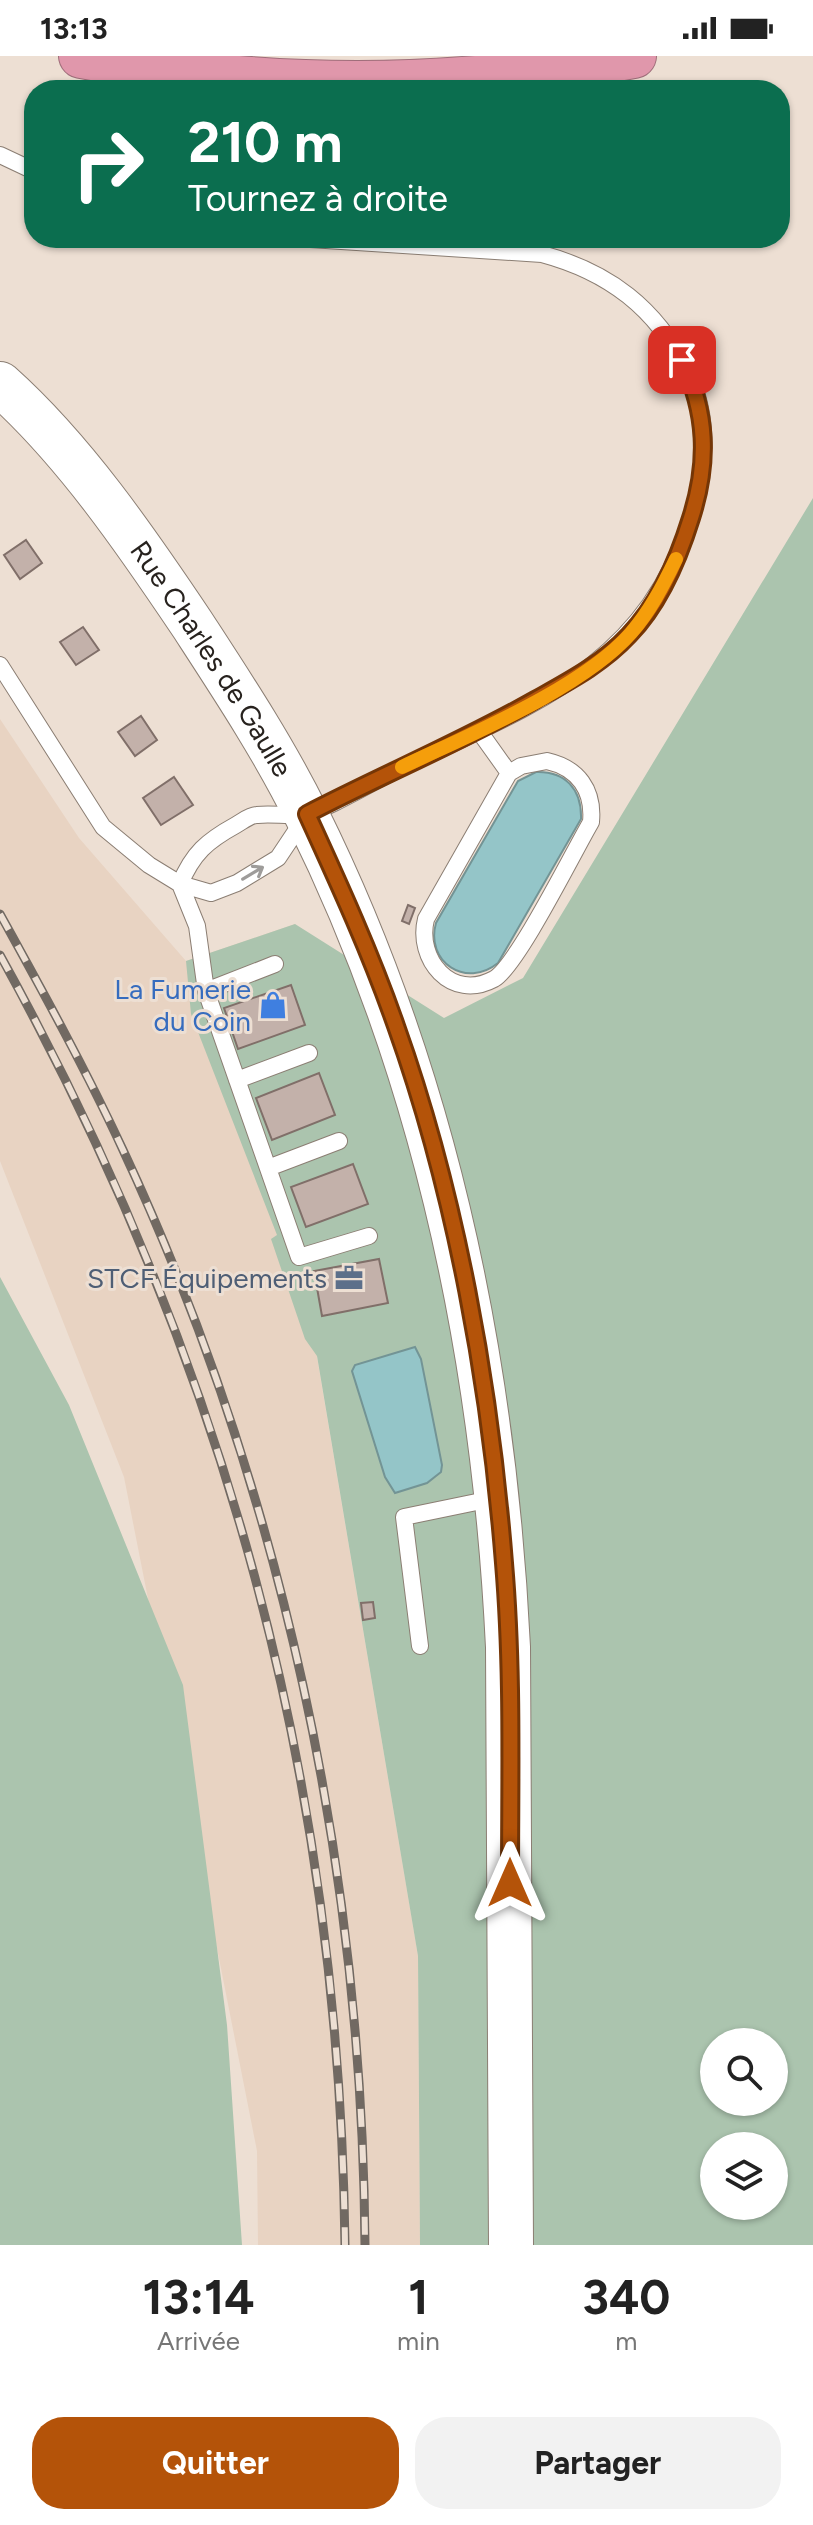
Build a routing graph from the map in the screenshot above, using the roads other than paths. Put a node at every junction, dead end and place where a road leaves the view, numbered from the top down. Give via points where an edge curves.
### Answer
1 (81, 56) edge
2 (634, 56) edge
3 (147, 80) edge
4 (239, 80) edge
5 (454, 80) edge
6 (0, 155) edge
7 (24, 166) edge
8 (449, 248) edge
9 (0, 384) edge
10 (0, 665) edge
11 (479, 731) junction
12 (509, 773) junction
13 (307, 814) junction
14 (180, 884) junction
15 (275, 964) dead end
16 (206, 991) junction
17 (309, 1053) dead end
18 (237, 1080) junction
19 (339, 1141) dead end
20 (268, 1168) junction
21 (369, 1236) dead end
22 (498, 1498) junction
23 (420, 1646) dead end
24 (511, 2245) edge

1 - 3 highway
2 - 5 highway via 557,71
3 - 4 highway
6 - 7 lane
8 - 11 lane via 542,254 580,264 614,283 646,308 672,341 703,416 699,495 658,596 630,634 595,666
9 - 13 main road, Rue Charles de Gaulle via 38,419 159,574 260,729
10 - 14 lane via 103,827
11 - 12 lane
11 - 13 lane
12 - 12 lane via 422,933 428,961 437,972 463,984 488,982 506,970 591,822 589,794 573,771 547,761
13 - 14 lane via 254,815 205,842
14 -> 13 lane via 211,893 237,883 278,858
13 - 22 main road, Rue Charles de Gaulle via 397,1027 443,1180
14 - 16 lane via 197,926
15 - 16 lane
16 - 18 lane
17 - 18 lane
18 - 20 lane
19 - 20 lane
20 - 21 lane via 299,1257
22 - 23 lane via 404,1517
22 - 24 main road, Rue Charles de Gaulle via 508,1647

